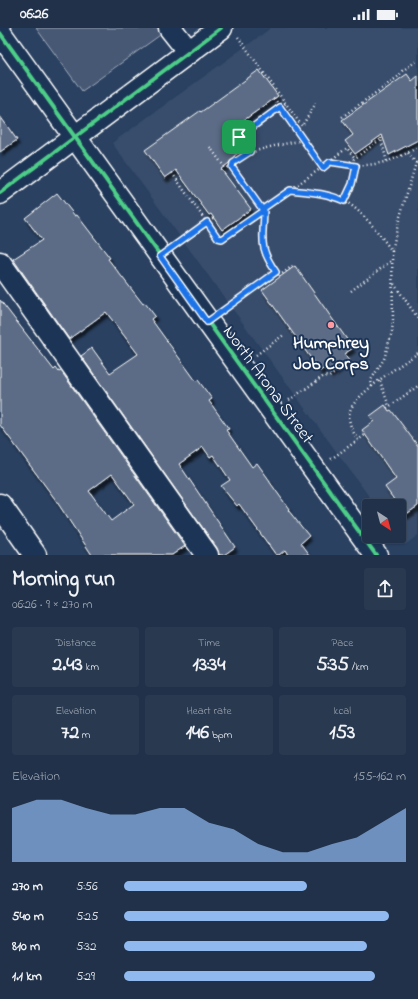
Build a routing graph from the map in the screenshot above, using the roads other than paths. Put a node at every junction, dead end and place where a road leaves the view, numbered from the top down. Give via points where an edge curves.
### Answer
1 (170, 28) edge
2 (229, 31) edge
3 (0, 33) edge
4 (189, 52) junction
5 (75, 138) junction
6 (0, 193) edge
7 (0, 263) edge
8 (0, 505) edge
9 (35, 555) edge
10 (207, 555) edge
11 (376, 555) edge

1 - 4 street
2 - 4 street
3 - 5 street, North Arona Street
4 - 5 street
5 - 6 street
5 - 11 street, North Arona Street
7 - 10 street
8 - 9 street

